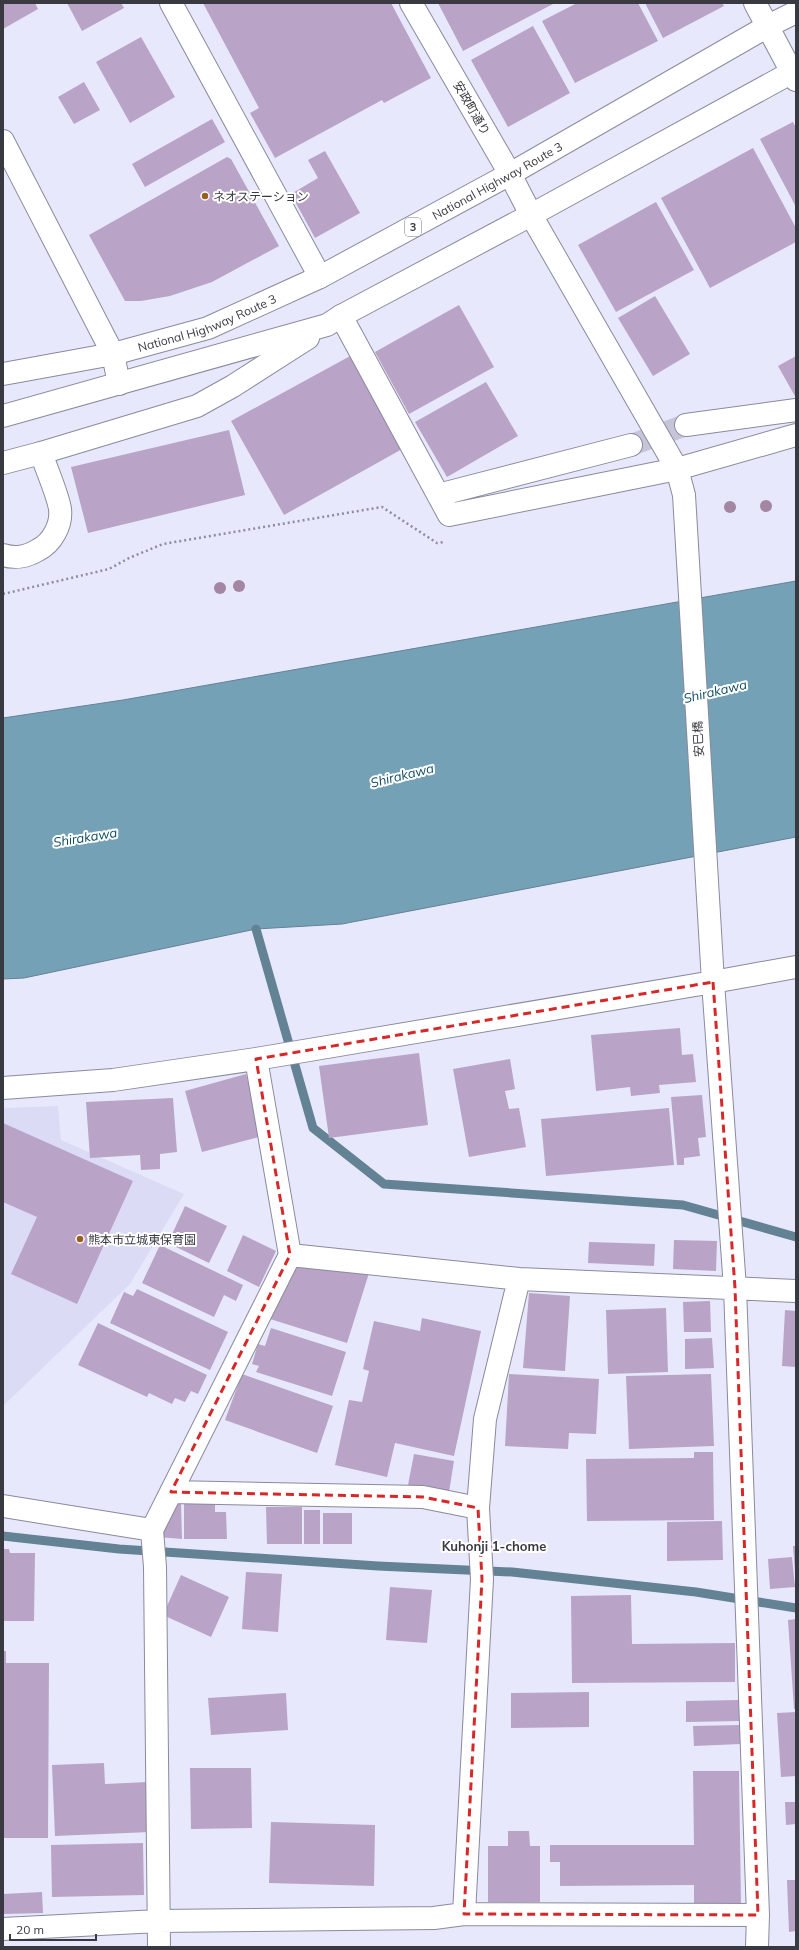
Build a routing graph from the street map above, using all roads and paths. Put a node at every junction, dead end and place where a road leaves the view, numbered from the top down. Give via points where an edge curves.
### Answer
1 (171, 3) edge
2 (411, 3) edge
3 (755, 3) edge
4 (796, 12) edge
5 (768, 26) junction
6 (795, 74) edge
7 (3, 141) edge
8 (510, 174) junction
9 (531, 215) junction
10 (320, 276) junction
11 (334, 320) junction
12 (113, 354) junction
13 (3, 374) edge
14 (119, 384) junction
15 (796, 410) edge
16 (3, 416) edge
17 (686, 425) tunnel mouth
18 (796, 435) edge
19 (631, 444) tunnel mouth
20 (41, 453) junction
21 (3, 463) edge
22 (677, 469) junction
23 (438, 495) junction
24 (445, 541) dead end
25 (3, 555) edge
26 (3, 594) edge
27 (796, 967) edge
28 (712, 982) junction
29 (256, 1059) junction
30 (3, 1088) edge
31 (290, 1255) junction
32 (519, 1279) junction
33 (735, 1288) junction
34 (796, 1291) edge
35 (171, 1492) junction
36 (3, 1506) edge
37 (478, 1508) junction
38 (152, 1530) junction
39 (464, 1914) junction
40 (758, 1915) junction
41 (158, 1921) junction
42 (3, 1929) edge
43 (159, 1947) edge
44 (757, 1947) edge

1 - 10 main road
2 - 8 main road, 安政町通り
3 - 5 main road
4 - 5 main road, National Highway Route 3 / 3
5 - 6 main road
5 - 8 main road, National Highway Route 3 / 3
6 - 9 main road
7 - 12 main road
8 - 9 main road, 安政町通り
8 - 10 main road, National Highway Route 3 / 3
9 - 11 main road
9 - 22 main road, 安政町通り
10 - 12 main road, National Highway Route 3 / 3 via 208,328
11 - 14 main road
11 - 20 main road via 233,386 197,406
11 - 23 main road
12 - 13 main road, National Highway Route 3 / 3
12 - 14 main road
14 - 16 main road
15 - 17 main road
18 - 22 main road
19 - 23 main road
20 - 21 main road
20 - 25 main road via 60,509 57,527 48,545 31,554 13,559
22 - 23 main road via 449,515
22 - 28 main road, 安巳橋 via 684,495
24 - 26 path via 437,543 382,507 164,544 109,569
27 - 28 main road
28 - 29 main road
28 - 33 main road, 安巳橋
29 - 30 main road via 113,1080
29 - 31 main road
31 - 32 main road
31 - 35 main road
32 - 33 main road
32 - 37 main road via 485,1419
33 - 34 main road
33 - 40 main road, 安巳橋
35 - 37 main road via 423,1498
35 - 38 main road
36 - 38 main road
37 - 39 main road via 482,1579
38 - 41 main road via 156,1604
39 - 40 main road
39 - 41 main road via 384,1920
40 - 44 main road, 安巳橋
41 - 42 main road
41 - 43 main road

